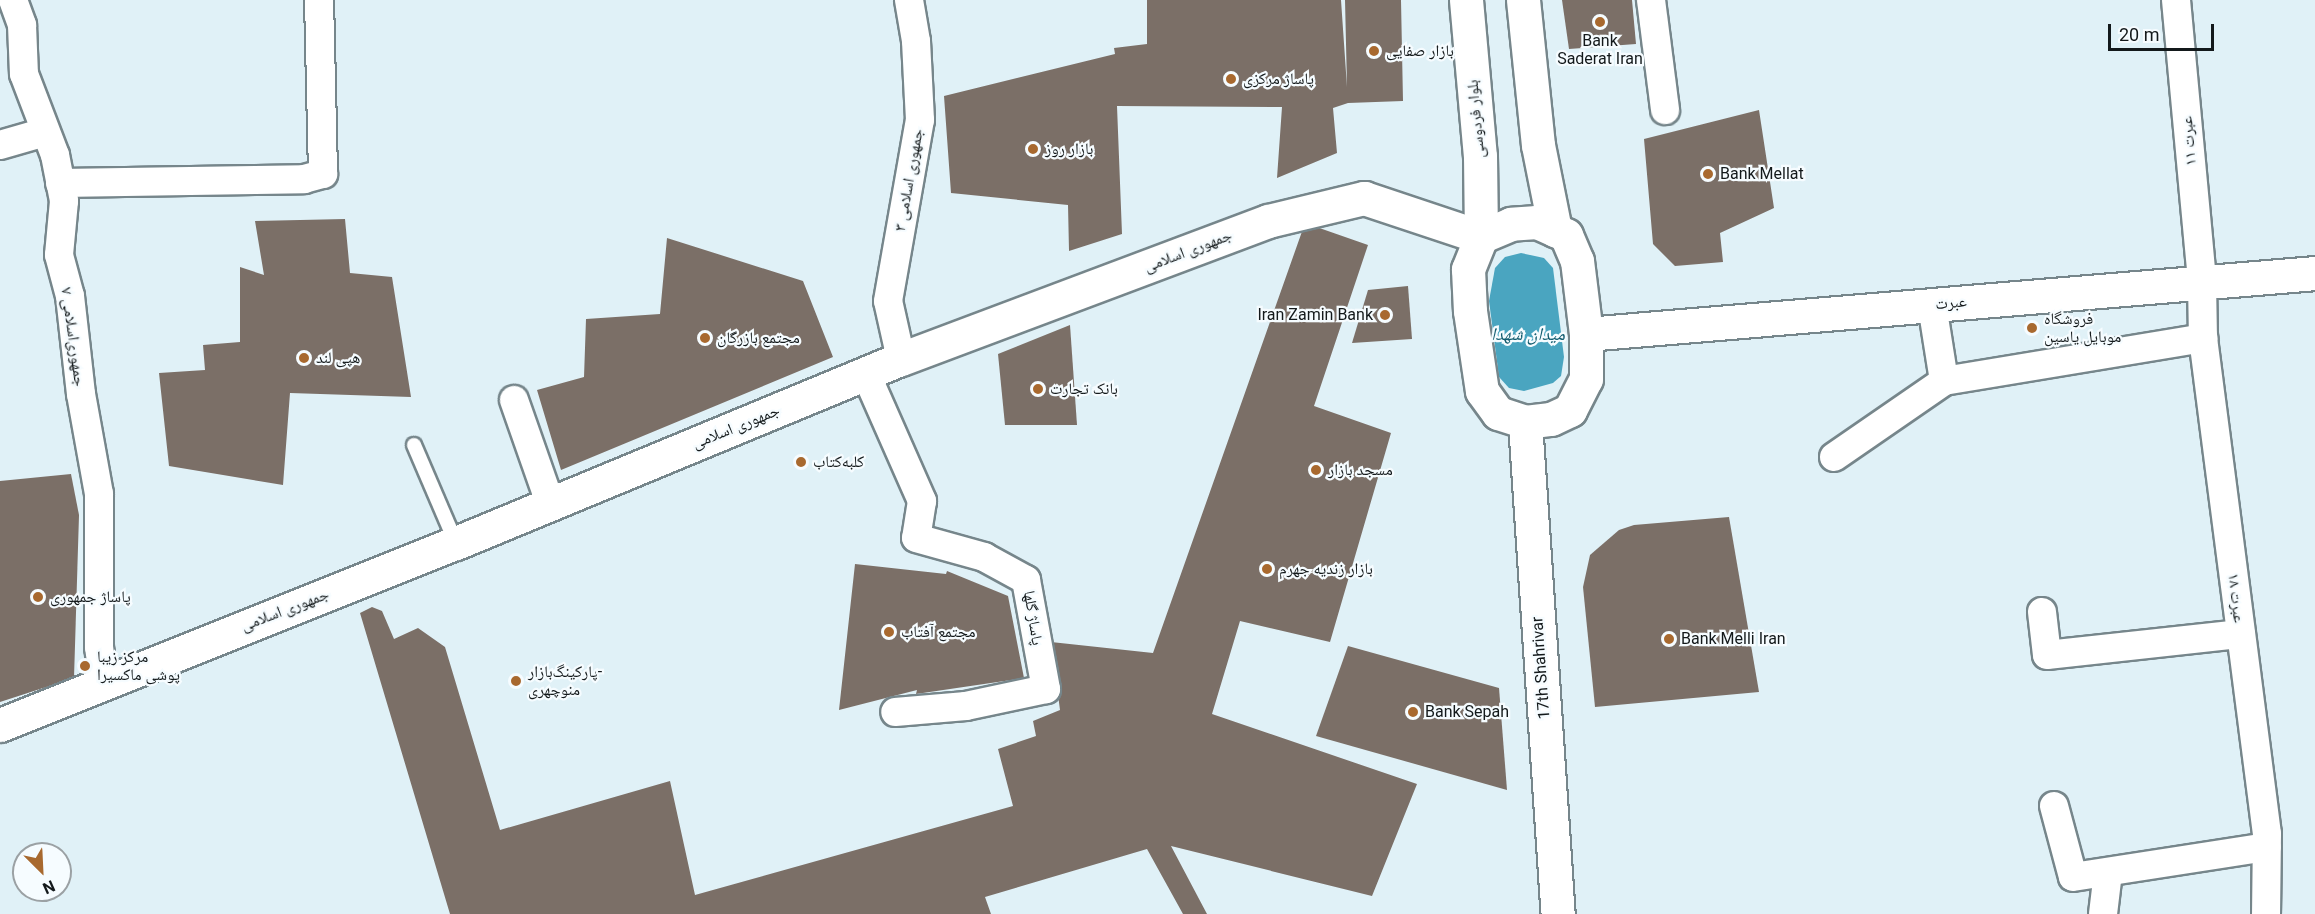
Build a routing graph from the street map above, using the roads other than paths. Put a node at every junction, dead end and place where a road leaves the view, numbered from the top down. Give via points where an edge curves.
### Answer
1 (13, 0) edge
2 (319, 0) edge
3 (909, 0) edge
4 (1466, 0) edge
5 (1523, 0) edge
6 (1651, 0) edge
7 (2176, 0) edge
8 (1665, 110) dead end
9 (45, 132) junction
10 (0, 145) edge
11 (60, 183) junction
12 (1555, 230) junction
13 (1481, 237) junction
14 (2315, 273) edge
15 (2202, 282) junction
16 (1932, 305) junction
17 (1586, 334) junction
18 (2203, 338) junction
19 (901, 358) junction
20 (866, 374) junction
21 (1944, 381) junction
22 (514, 400) dead end
23 (1525, 422) junction
24 (414, 445) dead end
25 (1834, 457) dead end
26 (550, 503) junction
27 (456, 543) junction
28 (2042, 612) dead end
29 (2241, 634) junction
30 (104, 681) junction
31 (895, 712) dead end
32 (0, 725) edge
33 (2054, 806) dead end
34 (2267, 847) junction
35 (2108, 872) junction
36 (1558, 914) edge
37 (2103, 914) edge
38 (2266, 914) edge

1 - 9 street, جمهوری‌اسلامی ۷ via 22,25 24,74
2 - 11 street via 323,174 304,179
3 - 19 street, جمهوری اسلامی ۳ via 916,41 920,120 888,302
4 - 13 street, بلوار فردوسی via 1480,156
5 - 12 street via 1538,145
6 - 8 street
7 - 15 street, عبرت ۱۱
9 - 10 street
9 - 11 street, جمهوری‌اسلامی ۷
11 - 30 street, جمهوری‌اسلامی ۷ via 64,201 59,255 70,296 81,394 99,494 99,647
12 - 13 street via 1537,222 1511,224
12 - 17 street via 1566,235 1577,261
13 - 19 street, جمهوری اسلامی via 1364,198 1268,220
13 - 23 street via 1468,269 1482,391 1498,413
14 - 15 street, عبرت
15 - 16 street, عبرت
15 - 18 street, عبرت ۱۸
16 - 17 street, عبرت
16 - 21 street
17 - 23 street via 1586,379 1570,410 1551,419
18 - 21 street
18 - 29 street, عبرت ۱۸
19 - 20 street, جمهوری اسلامی
20 - 26 street, جمهوری اسلامی
20 - 31 street, پاساژ گلها via 922,501 916,538 984,557 1026,580 1046,689 966,706
21 - 25 street
22 - 26 street
23 - 36 street, 17th Shahrivar
24 - 27 lane
26 - 27 street, جمهوری اسلامی
27 - 30 street, جمهوری اسلامی
28 - 29 street via 2047,655
29 - 34 street, عبرت ۱۸
30 - 32 street, جمهوری اسلامی
33 - 35 street via 2073,877
34 - 35 street
34 - 38 street, عبرت ۱۸
35 - 37 street

